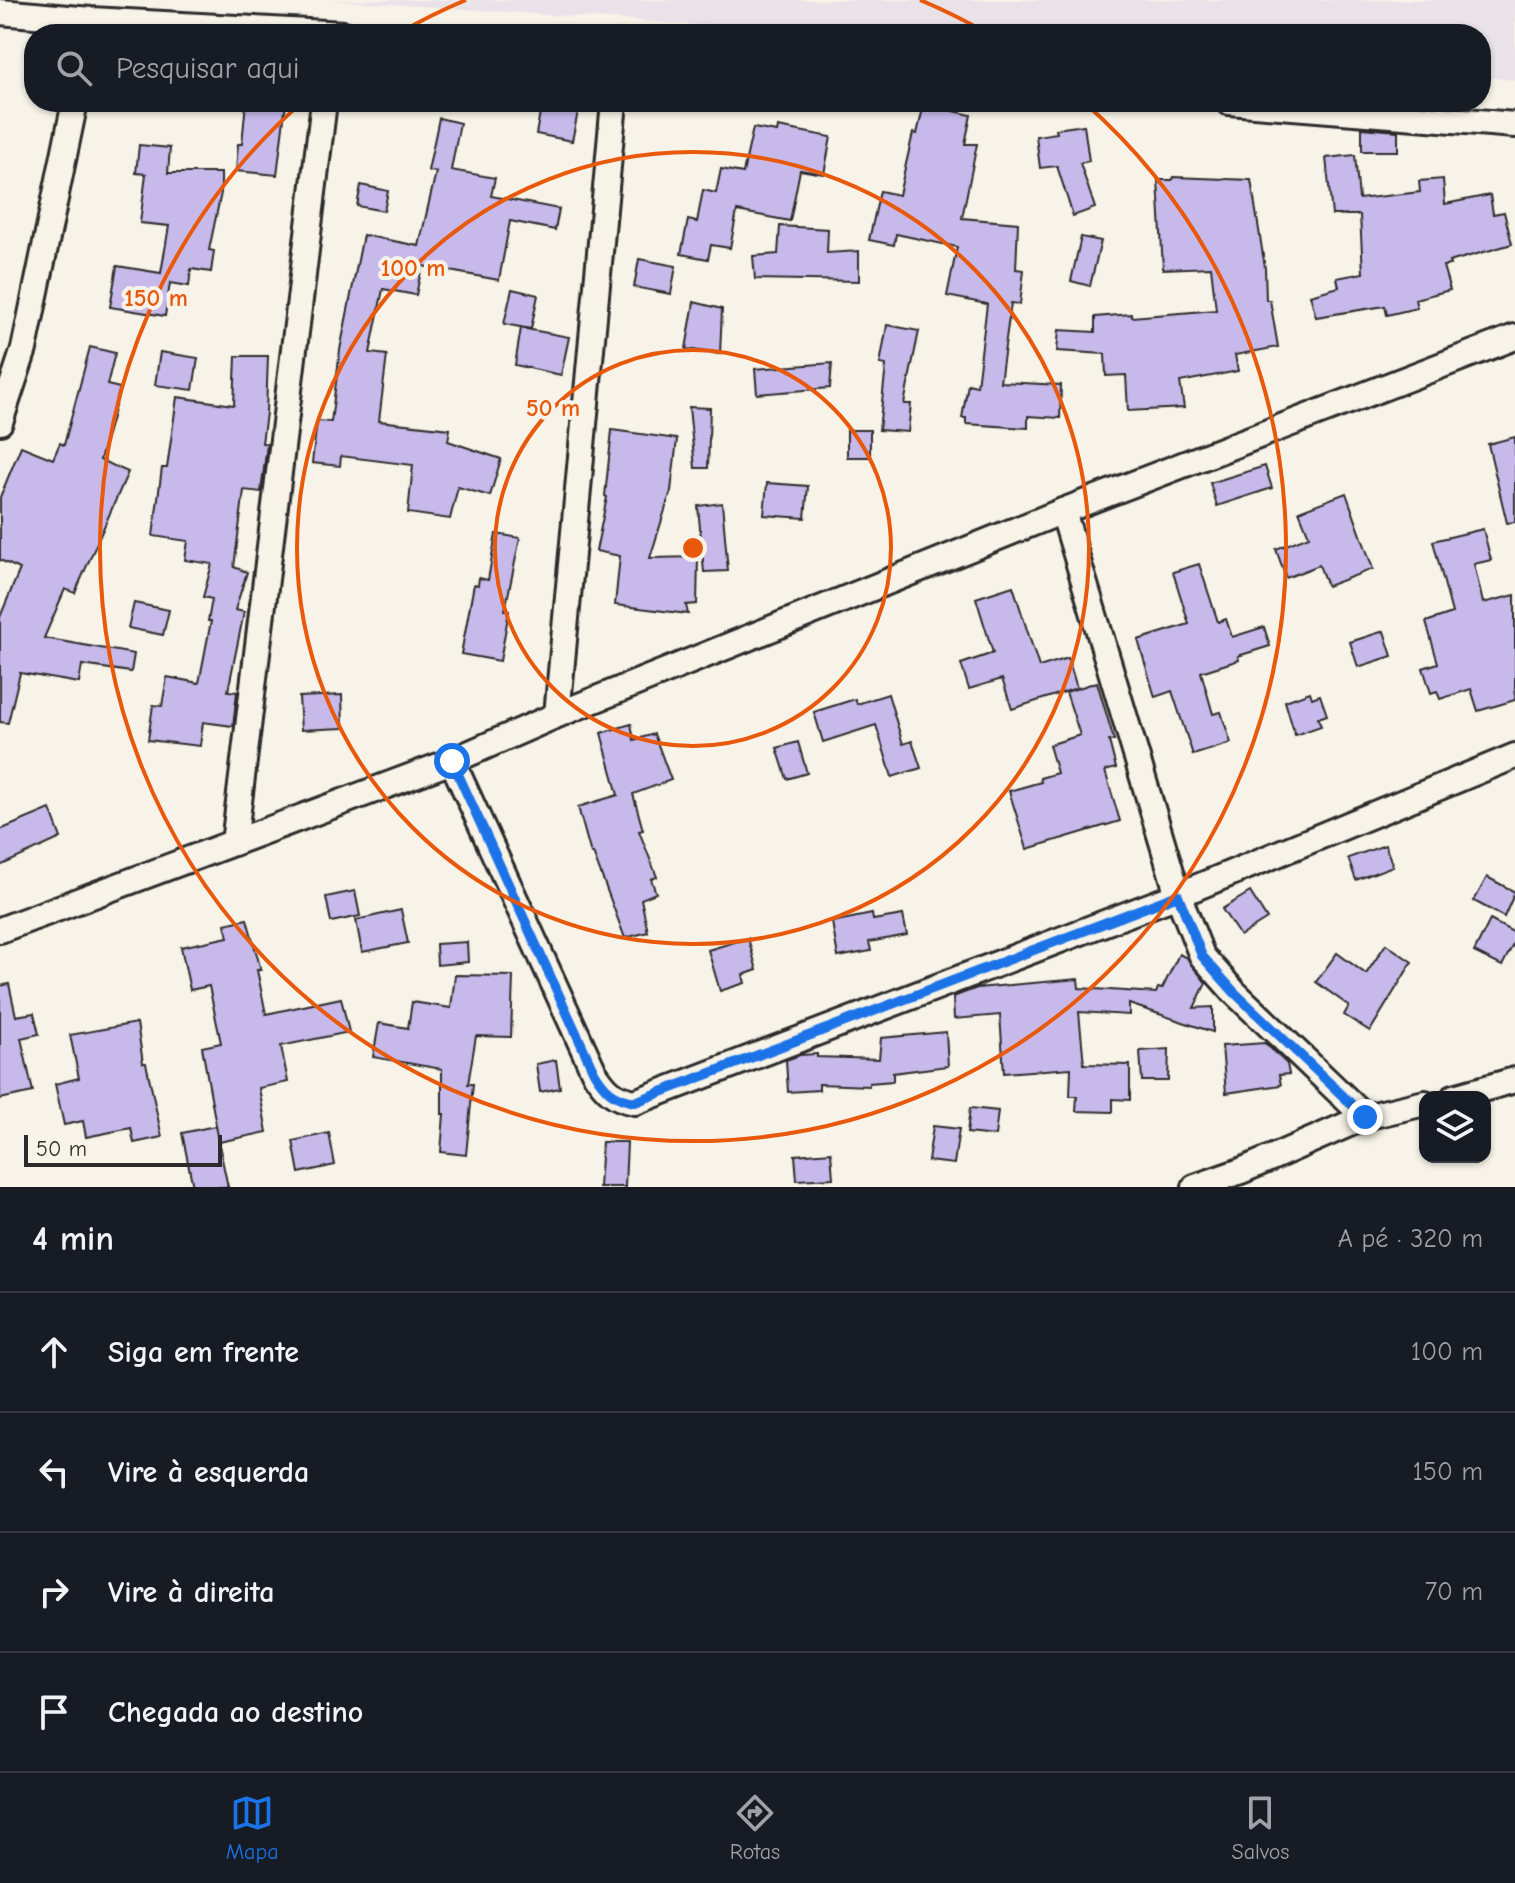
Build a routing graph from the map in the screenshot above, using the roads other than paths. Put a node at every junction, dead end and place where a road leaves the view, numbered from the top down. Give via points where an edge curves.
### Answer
1 (0, 12) edge
2 (72, 24) edge
3 (73, 112) edge
4 (323, 112) edge
5 (613, 112) edge
6 (1353, 112) edge
7 (1515, 125) edge
8 (1515, 337) edge
9 (0, 422) edge
10 (1063, 511) junction
11 (557, 715) junction
12 (1515, 756) edge
13 (452, 761) junction
14 (234, 843) junction
15 (1178, 895) junction
16 (0, 930) edge
17 (1515, 1080) edge
18 (1476, 1091) edge
19 (1419, 1104) edge
20 (1365, 1117) junction
21 (1195, 1187) edge

1 - 2 street
3 - 9 street via 24,349
4 - 14 street
5 - 11 street
6 - 7 street
8 - 10 street
10 - 11 street
10 - 15 street
11 - 13 street
12 - 15 street
13 - 14 street
13 - 15 street via 594,1072 606,1090 635,1102
14 - 16 street
15 - 20 street via 1202,956
17 - 18 street
19 - 20 street
20 - 21 street

